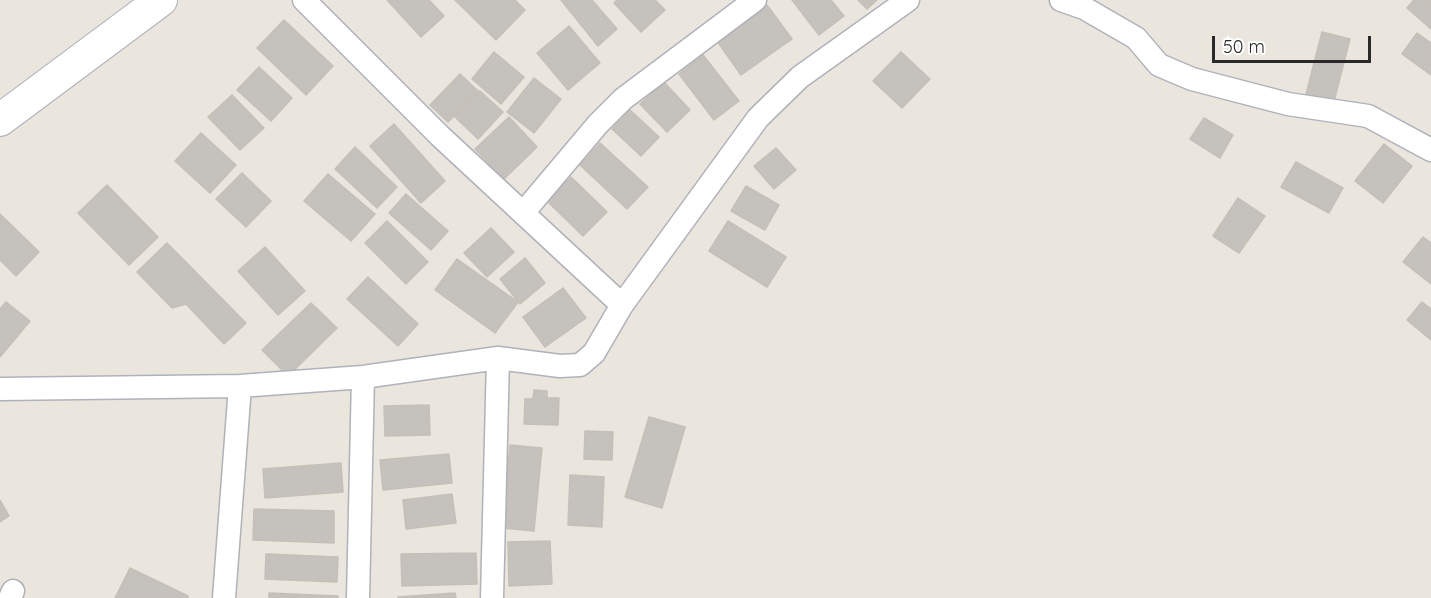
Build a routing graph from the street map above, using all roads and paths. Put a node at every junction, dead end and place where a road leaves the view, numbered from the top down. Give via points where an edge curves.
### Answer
1 (161, 0) edge
2 (304, 0) edge
3 (755, 0) edge
4 (1061, 0) edge
5 (910, 1) edge
6 (0, 120) edge
7 (1431, 150) edge
8 (523, 213) junction
9 (622, 305) junction
10 (498, 358) junction
11 (363, 377) junction
12 (240, 386) junction
13 (0, 389) edge
14 (224, 598) edge
15 (358, 598) edge
16 (492, 598) edge

1 - 6 main road
2 - 8 street
3 - 8 street via 623,99
4 - 7 street via 1136,38 1159,65 1192,79 1288,104 1368,116
5 - 9 street via 800,77 758,118
8 - 9 street
9 - 10 street via 594,353 580,365
10 - 11 street
10 - 16 street
11 - 12 street
11 - 15 street
12 - 13 street
12 - 14 street

